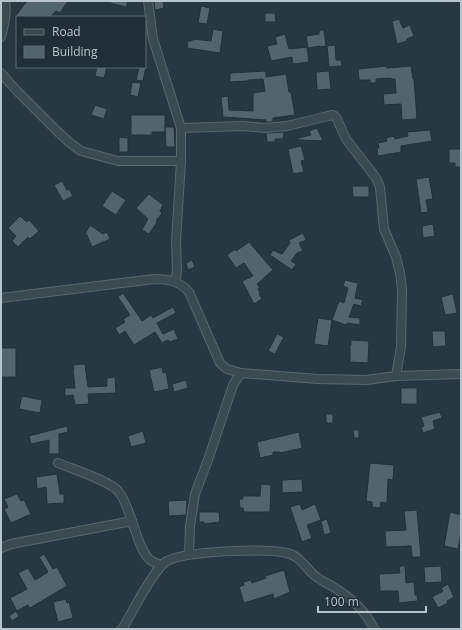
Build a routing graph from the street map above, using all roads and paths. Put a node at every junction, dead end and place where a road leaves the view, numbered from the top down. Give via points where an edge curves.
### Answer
1 (5, 1) edge
2 (148, 1) edge
3 (1, 37) edge
4 (1, 73) edge
5 (181, 128) junction
6 (181, 161) junction
7 (175, 282) junction
8 (1, 298) edge
9 (241, 373) junction
10 (461, 374) edge
11 (396, 376) junction
12 (58, 463) dead end
13 (132, 521) junction
14 (1, 548) edge
15 (189, 554) junction
16 (161, 566) junction
17 (122, 629) edge
18 (374, 629) edge

1 - 3 street via 5,22
2 - 5 street via 153,39
4 - 6 street via 58,132 81,151 118,161
5 - 6 street
5 - 11 street via 265,128 287,126 328,116 336,117 346,139 380,187 384,229 400,273 402,347
6 - 7 street
7 - 8 street via 154,279
7 - 9 street via 185,288 192,298 220,363 227,369
9 - 11 street via 353,380
9 - 15 street via 233,385 195,494
10 - 11 street
12 - 13 street via 111,485 119,491
13 - 14 street
13 - 16 street via 149,559
15 - 16 street via 167,561
15 - 18 street via 258,550 287,553 297,557 314,575 354,601 363,610
16 - 17 street

